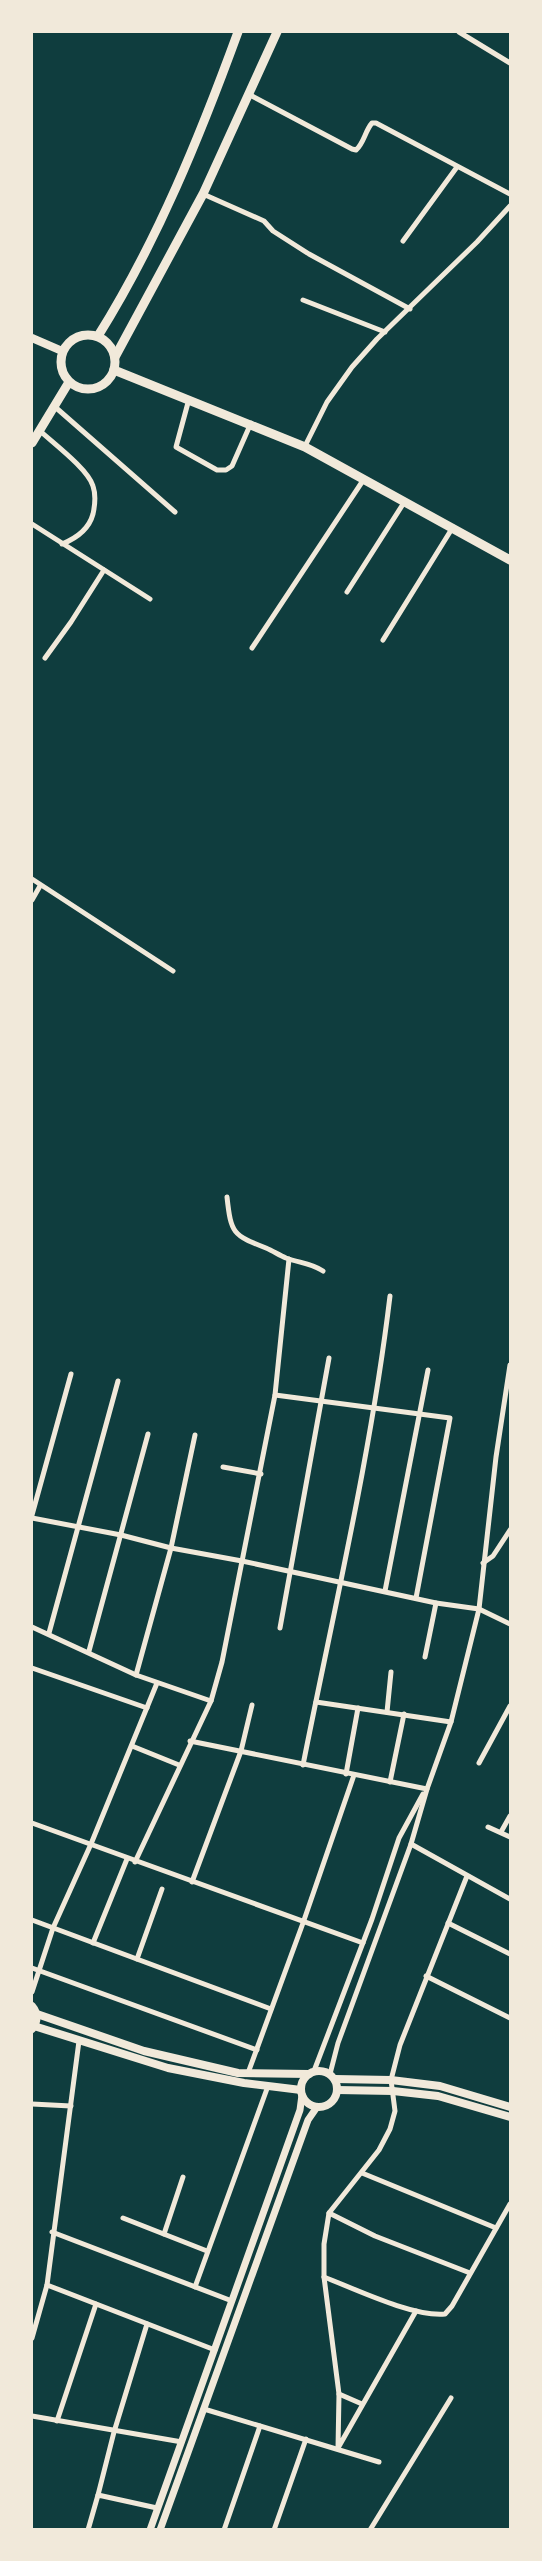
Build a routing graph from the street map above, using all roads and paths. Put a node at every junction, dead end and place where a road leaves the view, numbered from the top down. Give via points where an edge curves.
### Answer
1 (237, 32) edge
2 (277, 32) edge
3 (459, 32) edge
4 (510, 63) edge
5 (250, 95) junction
6 (457, 167) junction
7 (204, 194) junction
8 (510, 194) edge
9 (510, 206) edge
10 (403, 241) dead end
11 (303, 300) dead end
12 (410, 309) junction
13 (385, 332) junction
14 (98, 336) junction
15 (32, 338) edge
16 (62, 351) junction
17 (115, 357) junction
18 (114, 370) junction
19 (69, 382) junction
20 (189, 399) junction
21 (54, 406) junction
22 (251, 423) junction
23 (39, 430) junction
24 (32, 443) edge
25 (305, 447) junction
26 (364, 479) junction
27 (405, 501) junction
28 (175, 512) dead end
29 (32, 524) edge
30 (453, 527) junction
31 (62, 544) junction
32 (510, 560) edge
33 (104, 570) junction
34 (346, 593) dead end
35 (150, 599) dead end
36 (383, 640) dead end
37 (253, 648) dead end
38 (45, 658) dead end
39 (32, 879) edge
40 (40, 886) junction
41 (32, 900) edge
42 (173, 971) dead end
43 (227, 1196) dead end
44 (289, 1259) junction
45 (323, 1271) dead end
46 (390, 1296) dead end
47 (330, 1358) dead end
48 (510, 1365) edge
49 (428, 1370) dead end
50 (71, 1374) dead end
51 (118, 1381) dead end
52 (275, 1395) junction
53 (323, 1400) junction
54 (374, 1406) junction
55 (421, 1413) junction
56 (148, 1434) dead end
57 (195, 1435) dead end
58 (223, 1467) dead end
59 (261, 1474) junction
60 (32, 1516) edge
61 (78, 1526) junction
62 (510, 1530) edge
63 (121, 1535) junction
64 (171, 1548) junction
65 (242, 1560) junction
66 (483, 1563) junction
67 (290, 1571) junction
68 (342, 1582) junction
69 (385, 1591) junction
70 (416, 1598) junction
71 (436, 1603) junction
72 (479, 1609) junction
73 (510, 1624) edge
74 (32, 1627) edge
75 (280, 1628) dead end
76 (49, 1633) junction
77 (89, 1651) junction
78 (425, 1657) dead end
79 (32, 1668) edge
80 (391, 1672) dead end
81 (136, 1675) junction
82 (157, 1683) junction
83 (211, 1701) junction
84 (316, 1702) junction
85 (252, 1705) dead end
86 (510, 1706) edge
87 (147, 1708) junction
88 (358, 1708) junction
89 (387, 1712) junction
90 (404, 1714) junction
91 (450, 1722) junction
92 (190, 1741) junction
93 (132, 1746) junction
94 (241, 1751) junction
95 (479, 1763) dead end
96 (179, 1765) junction
97 (303, 1765) junction
98 (346, 1774) junction
99 (354, 1775) junction
100 (390, 1782) junction
101 (427, 1789) junction
102 (510, 1816) edge
103 (32, 1823) edge
104 (488, 1827) dead end
105 (501, 1832) junction
106 (510, 1837) edge
107 (91, 1844) junction
108 (411, 1844) junction
109 (127, 1859) junction
110 (135, 1862) junction
111 (467, 1877) junction
112 (192, 1882) junction
113 (162, 1889) dead end
114 (510, 1899) edge
115 (372, 1919) junction
116 (32, 1920) edge
117 (303, 1923) junction
118 (382, 1923) junction
119 (448, 1923) junction
120 (53, 1928) junction
121 (93, 1943) junction
122 (363, 1943) junction
123 (510, 1954) edge
124 (137, 1959) junction
125 (35, 1969) edge
126 (426, 1976) junction
127 (32, 1992) edge
128 (271, 2009) junction
129 (34, 2010) edge
130 (510, 2018) edge
131 (33, 2028) edge
132 (79, 2041) junction
133 (257, 2050) junction
134 (312, 2072) junction
135 (248, 2073) junction
136 (333, 2077) junction
137 (391, 2080) junction
138 (268, 2086) junction
139 (337, 2090) junction
140 (393, 2091) junction
141 (302, 2092) junction
142 (32, 2104) edge
143 (71, 2106) junction
144 (317, 2107) junction
145 (510, 2107) edge
146 (510, 2117) edge
147 (362, 2173) junction
148 (183, 2177) dead end
149 (510, 2204) edge
150 (329, 2213) junction
151 (123, 2218) dead end
152 (496, 2228) junction
153 (52, 2232) junction
154 (164, 2234) junction
155 (254, 2241) junction
156 (262, 2244) junction
157 (207, 2251) junction
158 (470, 2273) junction
159 (324, 2277) junction
160 (47, 2285) junction
161 (195, 2287) junction
162 (233, 2302) junction
163 (96, 2304) junction
164 (416, 2311) junction
165 (147, 2324) junction
166 (32, 2339) edge
167 (215, 2350) junction
168 (208, 2368) junction
169 (218, 2371) junction
170 (339, 2394) junction
171 (451, 2398) dead end
172 (362, 2404) junction
173 (204, 2409) junction
174 (32, 2416) edge
175 (57, 2421) junction
176 (260, 2426) junction
177 (114, 2432) junction
178 (306, 2439) junction
179 (182, 2442) junction
180 (338, 2448) junction
181 (379, 2462) dead end
182 (98, 2496) junction
183 (158, 2508) junction
184 (88, 2529) edge
185 (150, 2529) edge
186 (160, 2529) edge
187 (224, 2529) edge
188 (274, 2529) edge
189 (370, 2529) edge

1 - 14 main road via 147,248
2 - 5 main road
3 - 4 street
5 - 6 street via 352,149 359,147 376,123
5 - 7 main road
6 - 8 street
6 - 10 street
7 - 12 street via 264,221 309,254
7 - 17 main road
9 - 12 street
11 - 13 street
12 - 13 street
13 - 25 street via 327,402
14 - 16 main road via 77,336
14 - 17 main road via 109,344
15 - 16 main road
16 - 19 main road via 61,368
17 - 18 main road
18 - 19 main road via 95,388
18 - 20 main road
19 - 21 main road
20 - 22 main road
20 - 22 street via 176,447 217,470 232,466
21 - 23 main road
21 - 28 street
22 - 25 main road
23 - 24 main road
23 - 31 street via 93,485 92,519 82,533
25 - 26 main road
26 - 27 main road
26 - 37 street
27 - 30 main road
27 - 34 street
29 - 31 street
30 - 32 main road
30 - 36 street
31 - 33 street
33 - 35 street
33 - 38 street
39 - 40 street
40 - 41 street
40 - 42 street
43 - 44 street via 234,1231 242,1240
44 - 45 street
44 - 52 street
46 - 54 street
47 - 53 street
48 - 66 street
49 - 55 street
50 - 60 street
51 - 61 street
52 - 53 street
52 - 59 street
53 - 54 street
53 - 67 street
54 - 55 street
54 - 68 street
55 - 69 street
55 - 70 street via 450,1421
56 - 63 street
57 - 64 street
58 - 59 street
59 - 65 street
60 - 61 street
61 - 63 street
61 - 76 street
62 - 66 street via 494,1556
63 - 64 street
63 - 77 street
64 - 65 street
64 - 81 street
65 - 67 street
65 - 83 street
66 - 72 street
67 - 68 street
67 - 75 street
68 - 69 street
68 - 84 street
69 - 70 street
70 - 71 street
71 - 72 street
71 - 78 street
72 - 73 street
72 - 91 street
74 - 76 street
76 - 77 street
77 - 81 street
79 - 87 street
80 - 89 street
81 - 82 street
82 - 83 street
82 - 87 street
83 - 92 street
84 - 88 street
84 - 97 street
85 - 94 street
86 - 95 street
87 - 93 street
88 - 89 street
88 - 98 street
89 - 90 street
90 - 91 street
90 - 100 street
91 - 101 street
92 - 94 street
92 - 96 street
93 - 96 street
93 - 107 street
94 - 97 street
94 - 112 street
96 - 110 street
97 - 98 street
98 - 99 street
99 - 100 street
99 - 117 street
100 - 101 street
101 - 108 street
101 - 115 street via 399,1838
102 - 105 street
103 - 107 street
104 - 105 street
105 - 106 street
107 - 109 street
107 - 120 street
108 - 111 street
108 - 118 street
109 - 110 street
109 - 121 street
110 - 112 street
111 - 114 street
111 - 119 street
112 - 117 street
113 - 124 street
115 - 118 street
115 - 122 street
116 - 120 street
117 - 122 street
117 - 128 street
118 - 136 street via 338,2043
119 - 123 street
119 - 126 street
120 - 121 street
120 - 125 street
121 - 124 street
122 - 134 street
124 - 128 street
125 - 127 street
125 - 133 street
126 - 130 street
126 - 137 street
128 - 133 street
129 - 131 main road
129 - 135 main road via 144,2051
131 - 132 main road
132 - 138 main road via 168,2068
132 - 143 street
133 - 135 street
134 - 135 main road
134 - 136 main road via 320,2070
134 - 141 main road via 302,2084
136 - 137 main road
136 - 139 main road
137 - 140 street
137 - 145 main road via 440,2086
138 - 141 main road
138 - 157 street
139 - 140 main road
139 - 144 main road via 328,2105
140 - 146 main road via 438,2095
140 - 147 street via 390,2129
141 - 144 main road via 307,2102
141 - 155 street via 300,2110
142 - 143 street
143 - 153 street
144 - 156 street via 308,2120
147 - 150 street
147 - 152 street
148 - 154 street
149 - 152 street
150 - 158 street
150 - 159 street
151 - 154 street
152 - 158 street
153 - 160 street
153 - 161 street
154 - 157 street
155 - 156 street
155 - 162 street
156 - 169 street
157 - 161 street
158 - 164 street via 445,2314
159 - 164 street
159 - 170 street
160 - 163 street
160 - 166 street
161 - 162 street
162 - 167 street
163 - 165 street
163 - 175 street
164 - 172 street
165 - 167 street
165 - 177 street
167 - 168 street
168 - 169 street
168 - 179 street
169 - 173 street
170 - 172 street
170 - 180 street
171 - 189 street
172 - 180 street
173 - 176 street
173 - 186 street
174 - 175 street
175 - 177 street
176 - 178 street
176 - 187 street
177 - 179 street
177 - 182 street
178 - 180 street
178 - 188 street
179 - 183 street
180 - 181 street
182 - 183 street
182 - 184 street
183 - 185 street

